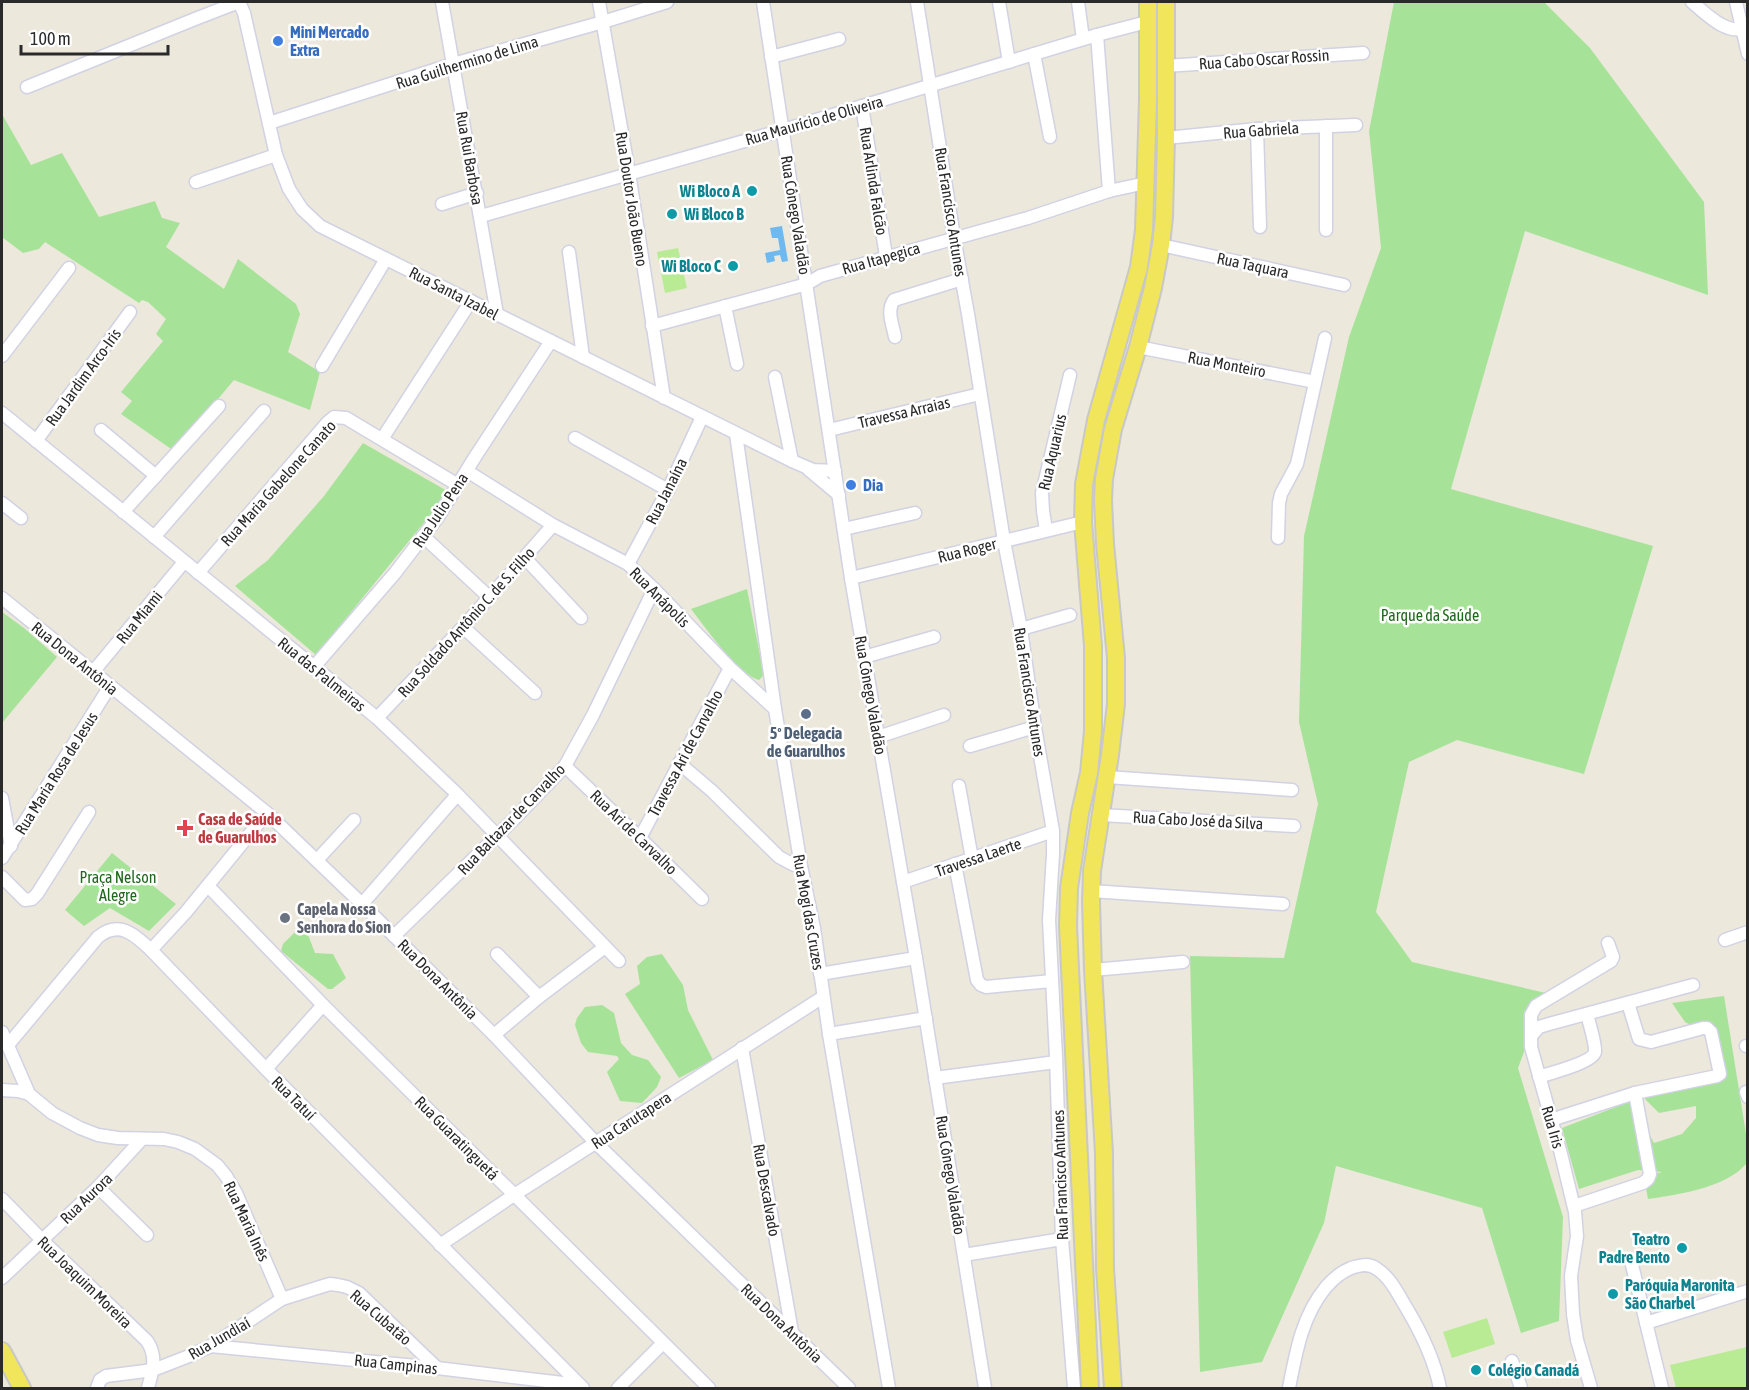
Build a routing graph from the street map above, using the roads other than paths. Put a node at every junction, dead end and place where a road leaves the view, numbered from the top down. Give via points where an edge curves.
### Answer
1 (239, 2) edge
2 (442, 2) edge
3 (600, 2) edge
4 (667, 2) edge
5 (763, 2) edge
6 (917, 2) edge
7 (999, 2) edge
8 (1078, 2) edge
9 (1148, 2) edge
10 (1166, 2) edge
11 (1692, 2) edge
12 (1736, 2) edge
13 (603, 22) junction
14 (1147, 22) junction
15 (1744, 29) edge
16 (1097, 35) junction
17 (839, 39) dead end
18 (1083, 39) junction
19 (1363, 53) dead end
20 (1034, 54) junction
21 (1748, 54) edge
22 (771, 57) junction
23 (1009, 62) junction
24 (453, 64) junction
25 (1165, 66) junction
26 (930, 85) junction
27 (27, 87) dead end
28 (862, 106) junction
29 (268, 123) junction
30 (1356, 125) dead end
31 (1326, 126) junction
32 (1257, 129) junction
33 (783, 130) junction
34 (1050, 137) dead end
35 (1166, 138) junction
36 (276, 155) junction
37 (629, 173) junction
38 (196, 182) dead end
39 (1146, 183) junction
40 (1109, 191) junction
41 (477, 193) junction
42 (442, 204) dead end
43 (481, 216) junction
44 (1260, 227) dead end
45 (1326, 230) dead end
46 (954, 237) junction
47 (1161, 245) junction
48 (569, 252) dead end
49 (885, 256) junction
50 (386, 259) junction
51 (69, 268) dead end
52 (962, 279) junction
53 (807, 284) junction
54 (1344, 285) dead end
55 (471, 301) junction
56 (725, 306) junction
57 (130, 312) dead end
58 (497, 314) junction
59 (652, 326) junction
60 (895, 337) dead end
61 (1325, 338) dead end
62 (551, 341) junction
63 (1138, 347) junction
64 (2, 356) edge
65 (583, 357) junction
66 (737, 364) dead end
67 (322, 366) dead end
68 (1070, 375) dead end
69 (775, 377) dead end
70 (1315, 382) junction
71 (980, 394) junction
72 (664, 398) junction
73 (219, 406) dead end
74 (264, 411) dead end
75 (2, 413) edge
76 (702, 417) junction
77 (101, 430) dead end
78 (829, 430) junction
79 (736, 434) junction
80 (575, 438) dead end
81 (382, 439) junction
82 (36, 441) junction
83 (792, 461) junction
84 (806, 467) junction
85 (466, 471) junction
86 (835, 471) junction
87 (156, 476) junction
88 (458, 485) junction
89 (668, 490) junction
90 (838, 495) junction
91 (2, 504) edge
92 (123, 512) junction
93 (915, 513) dead end
94 (21, 518) dead end
95 (1083, 522) junction
96 (553, 525) junction
97 (844, 529) junction
98 (1046, 530) junction
99 (423, 536) junction
100 (154, 537) junction
101 (1278, 538) dead end
102 (1004, 541) junction
103 (525, 558) junction
104 (184, 562) junction
105 (628, 564) junction
106 (198, 573) junction
107 (851, 578) junction
108 (654, 589) junction
109 (489, 597) junction
110 (2, 598) edge
111 (1070, 615) dead end
112 (580, 618) dead end
113 (463, 627) junction
114 (1020, 628) junction
115 (934, 637) dead end
116 (864, 657) junction
117 (314, 668) junction
118 (730, 668) junction
119 (93, 672) junction
120 (110, 686) junction
121 (535, 693) dead end
122 (775, 709) junction
123 (944, 715) dead end
124 (377, 718) junction
125 (1035, 727) junction
126 (878, 737) junction
127 (970, 746) dead end
128 (680, 763) junction
129 (565, 766) junction
130 (1107, 777) junction
131 (958, 786) dead end
132 (1292, 790) dead end
133 (457, 795) junction
134 (2, 798) edge
135 (89, 812) dead end
136 (267, 813) junction
137 (1101, 815) junction
138 (354, 820) dead end
139 (1294, 826) dead end
140 (1053, 831) junction
141 (497, 836) junction
142 (640, 838) junction
143 (11, 846) junction
144 (2, 858) edge
145 (972, 859) junction
146 (317, 860) junction
147 (955, 864) junction
148 (801, 866) junction
149 (2, 877) edge
150 (903, 882) junction
151 (208, 886) junction
152 (1091, 891) junction
153 (702, 899) dead end
154 (362, 904) junction
155 (1283, 904) dead end
156 (1748, 932) edge
157 (394, 936) junction
158 (1725, 940) dead end
159 (1608, 943) dead end
160 (605, 947) junction
161 (151, 950) junction
162 (497, 954) dead end
163 (916, 958) junction
164 (619, 961) dead end
165 (1183, 962) dead end
166 (1093, 970) junction
167 (820, 974) junction
168 (1052, 981) junction
169 (1694, 985) dead end
170 (539, 997) junction
171 (823, 997) junction
172 (1628, 1003) junction
173 (323, 1005) junction
174 (1587, 1014) junction
175 (926, 1018) junction
176 (2, 1032) edge
177 (829, 1034) junction
178 (494, 1035) junction
179 (1531, 1036) junction
180 (8, 1045) junction
181 (742, 1048) junction
182 (1056, 1062) junction
183 (1098, 1062) junction
184 (1074, 1063) junction
185 (266, 1069) junction
186 (1539, 1077) junction
187 (935, 1078) junction
188 (2, 1090) edge
189 (1635, 1093) junction
190 (29, 1094) junction
191 (1551, 1119) junction
192 (142, 1139) junction
193 (596, 1143) junction
194 (98, 1187) junction
195 (514, 1195) junction
196 (2, 1199) edge
197 (1574, 1206) junction
198 (147, 1236) dead end
199 (1062, 1239) junction
200 (42, 1240) junction
201 (440, 1245) junction
202 (964, 1255) junction
203 (1631, 1261) dead end
204 (2, 1278) edge
205 (1748, 1291) edge
206 (282, 1299) junction
207 (1646, 1323) junction
208 (792, 1332) junction
209 (663, 1343) junction
210 (211, 1346) junction
211 (2, 1351) edge
212 (1512, 1361) dead end
213 (437, 1368) junction
214 (153, 1370) junction
215 (581, 1387) edge
216 (22, 1389) edge
217 (97, 1389) edge
218 (148, 1389) edge
219 (618, 1389) edge
220 (709, 1389) edge
221 (849, 1389) edge
222 (889, 1389) edge
223 (985, 1389) edge
224 (1074, 1389) edge
225 (1090, 1389) edge
226 (1113, 1389) edge
227 (1289, 1389) edge
228 (1440, 1389) edge
229 (1521, 1389) edge
230 (1591, 1389) edge
231 (1662, 1389) edge

1 - 27 street
1 - 29 street, Rua Santa Izabel
2 - 24 street, Rua Rui Barbosa
3 - 13 street, Rua Doutor João Bueno
4 - 13 street, Rua Guilhermino de Lima
5 - 22 street, Rua Cônego Valadão
6 - 26 street, Rua Francisco Antunes
7 - 23 street
8 - 18 street
9 - 14 main road
10 - 25 main road
11 - 15 street via 1728,28
12 - 15 street
13 - 24 street, Rua Guilhermino de Lima
13 - 37 street, Rua Doutor João Bueno
14 - 16 street, Rua Maurício de Oliveira
14 - 39 main road
15 - 21 street
16 - 18 street, Rua Maurício de Oliveira
16 - 40 street
17 - 22 street
18 - 20 street, Rua Maurício de Oliveira
19 - 25 street, Rua Cabo Oscar Rossin
20 - 23 street, Rua Maurício de Oliveira
20 - 34 street
22 - 33 street, Rua Cônego Valadão
23 - 26 street, Rua Maurício de Oliveira
24 - 29 street, Rua Guilhermino de Lima
24 - 41 street, Rua Rui Barbosa
25 - 35 main road
26 - 28 street, Rua Maurício de Oliveira
26 - 46 street, Rua Francisco Antunes
28 - 33 street, Rua Maurício de Oliveira
28 - 49 street, Rua Arlinda Falcão
29 - 36 street, Rua Santa Izabel
30 - 31 street, Rua Gabriela
31 - 32 street, Rua Gabriela
31 - 45 street
32 - 35 street, Rua Gabriela
32 - 44 street
33 - 37 street, Rua Maurício de Oliveira
33 - 53 street, Rua Cônego Valadão
35 - 47 main road
36 - 38 street
36 - 50 street, Rua Santa Izabel via 289,189 302,209 320,226
37 - 43 street, Rua Maurício de Oliveira
37 - 59 street, Rua Doutor João Bueno
39 - 40 street, Rua Itapegica
39 - 95 main road via 1139,267 1088,454
40 - 46 street, Rua Itapegica
41 - 42 street
41 - 43 street, Rua Rui Barbosa
43 - 58 street, Rua Rui Barbosa
46 - 49 street, Rua Itapegica
46 - 52 street, Rua Francisco Antunes
47 - 54 street, Rua Taquara
47 - 63 main road
48 - 65 street
49 - 53 street, Rua Itapegica via 820,276
50 - 55 street, Rua Santa Izabel
50 - 67 street
51 - 64 street
52 - 60 street via 894,300 890,311
52 - 71 street, Rua Francisco Antunes
53 - 56 street, Rua Itapegica
53 - 78 street, Rua Cônego Valadão
55 - 58 street, Rua Santa Izabel
55 - 81 street
56 - 59 street, Rua Itapegica
56 - 66 street
57 - 82 street, Rua Jardim Arco-Iris
58 - 62 street, Rua Santa Izabel
59 - 72 street, Rua Doutor João Bueno
61 - 70 street
62 - 65 street, Rua Santa Izabel
62 - 85 street, Rua Julio Pena
63 - 70 street, Rua Monteiro
63 - 130 main road via 1113,429 1104,480 1103,516 1116,680
65 - 72 street, Rua Santa Izabel
68 - 98 street, Rua Aquarius via 1042,493
69 - 83 street
70 - 101 street via 1297,464 1281,494
71 - 78 street, Travessa Arraias
71 - 102 street, Rua Francisco Antunes
72 - 76 street, Rua Santa Izabel
73 - 87 street
74 - 100 street
75 - 82 street, Rua das Palmeiras
76 - 79 street, Rua Santa Izabel
76 - 89 street, Rua Janaína
77 - 87 street
78 - 86 street, Rua Cônego Valadão
79 - 83 street, Rua Santa Izabel
79 - 122 street, Rua Mogi das Cruzes
80 - 89 street
81 - 88 street, Rua Maria Gabelone Canato
81 - 106 street, Rua Maria Gabelone Canato via 346,418 331,419
82 - 92 street, Rua das Palmeiras
83 - 84 street, Rua Santa Izabel
84 - 86 street, Rua Santa Izabel
84 - 90 street, Rua Santa Izabel
85 - 88 street, Rua Julio Pena
85 - 96 street, Rua Anápolis
86 - 90 street, Rua Cônego Valadão
87 - 92 street
88 - 99 street, Rua Julio Pena
89 - 105 street, Rua Janaína
90 - 97 street, Rua Cônego Valadão
91 - 94 street
92 - 100 street, Rua das Palmeiras
93 - 97 street
95 - 98 street, Rua Roger
95 - 184 main road via 1093,646 1093,704 1090,765 1068,900
96 - 103 street, Rua Soldado Antônio C. de S. Filho
96 - 105 street, Rua Anápolis
97 - 107 street, Rua Cônego Valadão
98 - 102 street, Rua Roger
99 - 109 street
99 - 117 street, Rua Julio Pena
100 - 104 street, Rua das Palmeiras
102 - 107 street, Rua Roger
102 - 114 street, Rua Francisco Antunes
103 - 109 street, Rua Soldado Antônio C. de S. Filho
103 - 112 street
104 - 106 street, Rua das Palmeiras
104 - 119 street, Rua Miami
105 - 108 street, Rua Anápolis
106 - 117 street, Rua das Palmeiras
107 - 116 street, Rua Cônego Valadão
108 - 118 street, Rua Anápolis
108 - 129 street, Rua Baltazar de Carvalho
109 - 113 street, Rua Soldado Antônio C. de S. Filho
110 - 119 street, Rua Dona Antônia
111 - 114 street
113 - 121 street
113 - 124 street, Rua Soldado Antônio C. de S. Filho
114 - 125 street, Rua Francisco Antunes
115 - 116 street
116 - 126 street, Rua Cônego Valadão
117 - 124 street, Rua das Palmeiras
118 - 122 street, Rua Anápolis
118 - 128 street, Travessa Ari de Carvalho
119 - 120 street, Rua Dona Antônia
120 - 136 street, Rua Dona Antônia
120 - 143 street, Rua Maria Rosa de Jesus
122 - 148 street, Rua Mogi das Cruzes
123 - 126 street
124 - 133 street, Rua das Palmeiras
125 - 127 street
125 - 140 street, Rua Francisco Antunes
126 - 150 street, Rua Cônego Valadão
128 - 142 street, Travessa Ari de Carvalho
128 - 148 street via 779,857
129 - 141 street, Rua Baltazar de Carvalho
129 - 142 street, Rua Ari de Carvalho
130 - 132 street
130 - 137 main road
131 - 145 street
133 - 141 street, Rua das Palmeiras
133 - 154 street
134 - 143 street
135 - 149 street via 32,899 25,900
136 - 146 street, Rua Dona Antônia
136 - 151 street
137 - 139 street, Rua Cabo José da Silva
137 - 152 main road
138 - 146 street
140 - 145 street, Travessa Laerte
140 - 168 street, Rua Francisco Antunes via 1048,920
141 - 157 street, Rua Baltazar de Carvalho
141 - 160 street, Rua das Palmeiras
142 - 153 street, Rua Ari de Carvalho
143 - 144 street, Rua Maria Rosa de Jesus
145 - 147 street, Travessa Laerte
146 - 154 street, Rua Dona Antônia
147 - 150 street, Travessa Laerte
147 - 168 street via 975,977 981,985
148 - 167 street, Rua Mogi das Cruzes
150 - 163 street, Rua Cônego Valadão
151 - 161 street
151 - 173 street, Rua Guaratinguetá
152 - 155 street
152 - 166 main road
154 - 157 street, Rua Dona Antônia
156 - 158 street
157 - 178 street, Rua Dona Antônia
159 - 179 street, Rua Iris via 1611,961 1536,1006 1531,1015
160 - 164 street, Rua das Palmeiras
160 - 170 street
161 - 180 street, Rua Tatuí via 129,933 105,931
161 - 185 street, Rua Tatuí
162 - 170 street
163 - 167 street
163 - 175 street, Rua Cônego Valadão
165 - 166 street
166 - 183 main road
167 - 171 street, Rua Mogi das Cruzes
168 - 182 street, Rua Francisco Antunes
169 - 172 street
170 - 178 street
171 - 177 street, Rua Mogi das Cruzes
171 - 181 street, Rua Carutapera
172 - 174 street
172 - 189 street via 1639,1039 1644,1041 1707,1028 1720,1071 1717,1076
173 - 185 street
173 - 195 street, Rua Guaratinguetá
174 - 179 street via 1539,1027
174 - 186 street via 1595,1051 1592,1057
175 - 177 street
175 - 187 street, Rua Cônego Valadão
176 - 180 street, Rua Maria Inês
177 - 222 street, Rua Mogi das Cruzes
178 - 193 street, Rua Dona Antônia
179 - 186 street, Rua Iris
180 - 190 street, Rua Maria Inês
181 - 193 street, Rua Carutapera
181 - 208 street, Rua Descalvado
182 - 187 street
182 - 199 street, Rua Francisco Antunes
183 - 184 main road
183 - 226 main road
184 - 225 main road
185 - 201 street, Rua Tatuí
186 - 191 street, Rua Iris
187 - 202 street, Rua Cônego Valadão
188 - 190 street
189 - 191 street
189 - 197 street via 1648,1179
190 - 192 street, Rua Maria Inês via 52,1113 80,1128 98,1135
191 - 197 street, Rua Iris
192 - 194 street, Rua Aurora
192 - 206 street, Rua Maria Inês via 178,1142 217,1165 236,1193
193 - 195 street, Rua Carutapera
193 - 208 street, Rua Dona Antônia
194 - 198 street
194 - 200 street, Rua Aurora
195 - 201 street, Rua Carutapera
195 - 209 street, Rua Guaratinguetá
196 - 200 street, Rua Joaquim Moreira
197 - 230 street, Rua Iris via 1573,1314
199 - 202 street
199 - 224 street, Rua Francisco Antunes
200 - 204 street, Rua Aurora
200 - 214 street, Rua Joaquim Moreira via 147,1341 153,1354
201 - 215 street, Rua Tatuí
202 - 223 street, Rua Cônego Valadão
203 - 207 street
205 - 207 street
206 - 210 street, Rua Jundiaí
206 - 213 street, Rua Cubatão via 330,1284 346,1287 359,1293
207 - 231 street
208 - 221 street, Rua Dona Antônia
209 - 219 street
209 - 220 street, Rua Guaratinguetá
210 - 213 street, Rua Campinas
210 - 214 street, Rua Jundiaí
211 - 216 main road
212 - 229 street
213 - 215 street, Rua Campinas
214 - 217 street, Rua Jundiaí via 106,1376
214 - 218 street
227 - 228 street via 1306,1317 1317,1299 1346,1270 1371,1265 1387,1278 1426,1343

